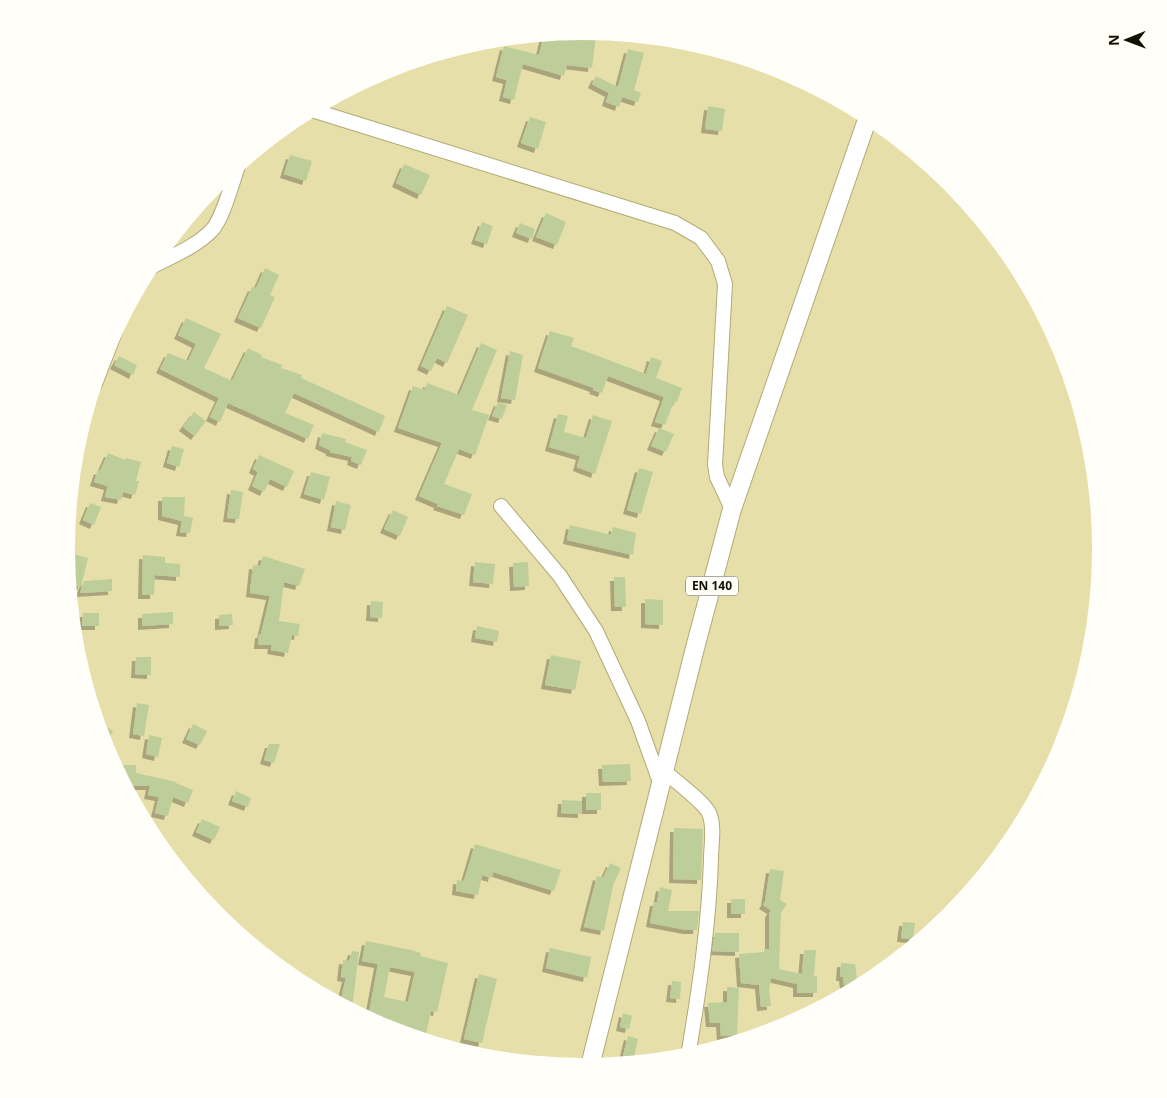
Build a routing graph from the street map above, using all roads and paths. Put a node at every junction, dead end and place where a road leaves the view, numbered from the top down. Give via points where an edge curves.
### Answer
1 (321, 113) edge
2 (865, 125) edge
3 (233, 181) edge
4 (165, 259) edge
5 (501, 506) dead end
6 (732, 509) junction
7 (663, 778) junction
8 (690, 1047) edge
9 (592, 1058) edge

1 - 6 street via 675,223 701,238 718,261 724,284 715,466
2 - 6 main road, EN 140
3 - 4 street via 213,229
5 - 7 street via 560,576 596,631
6 - 7 main road, EN 140
7 - 8 street via 703,806 709,813 712,831 701,976
7 - 9 main road, EN 140

